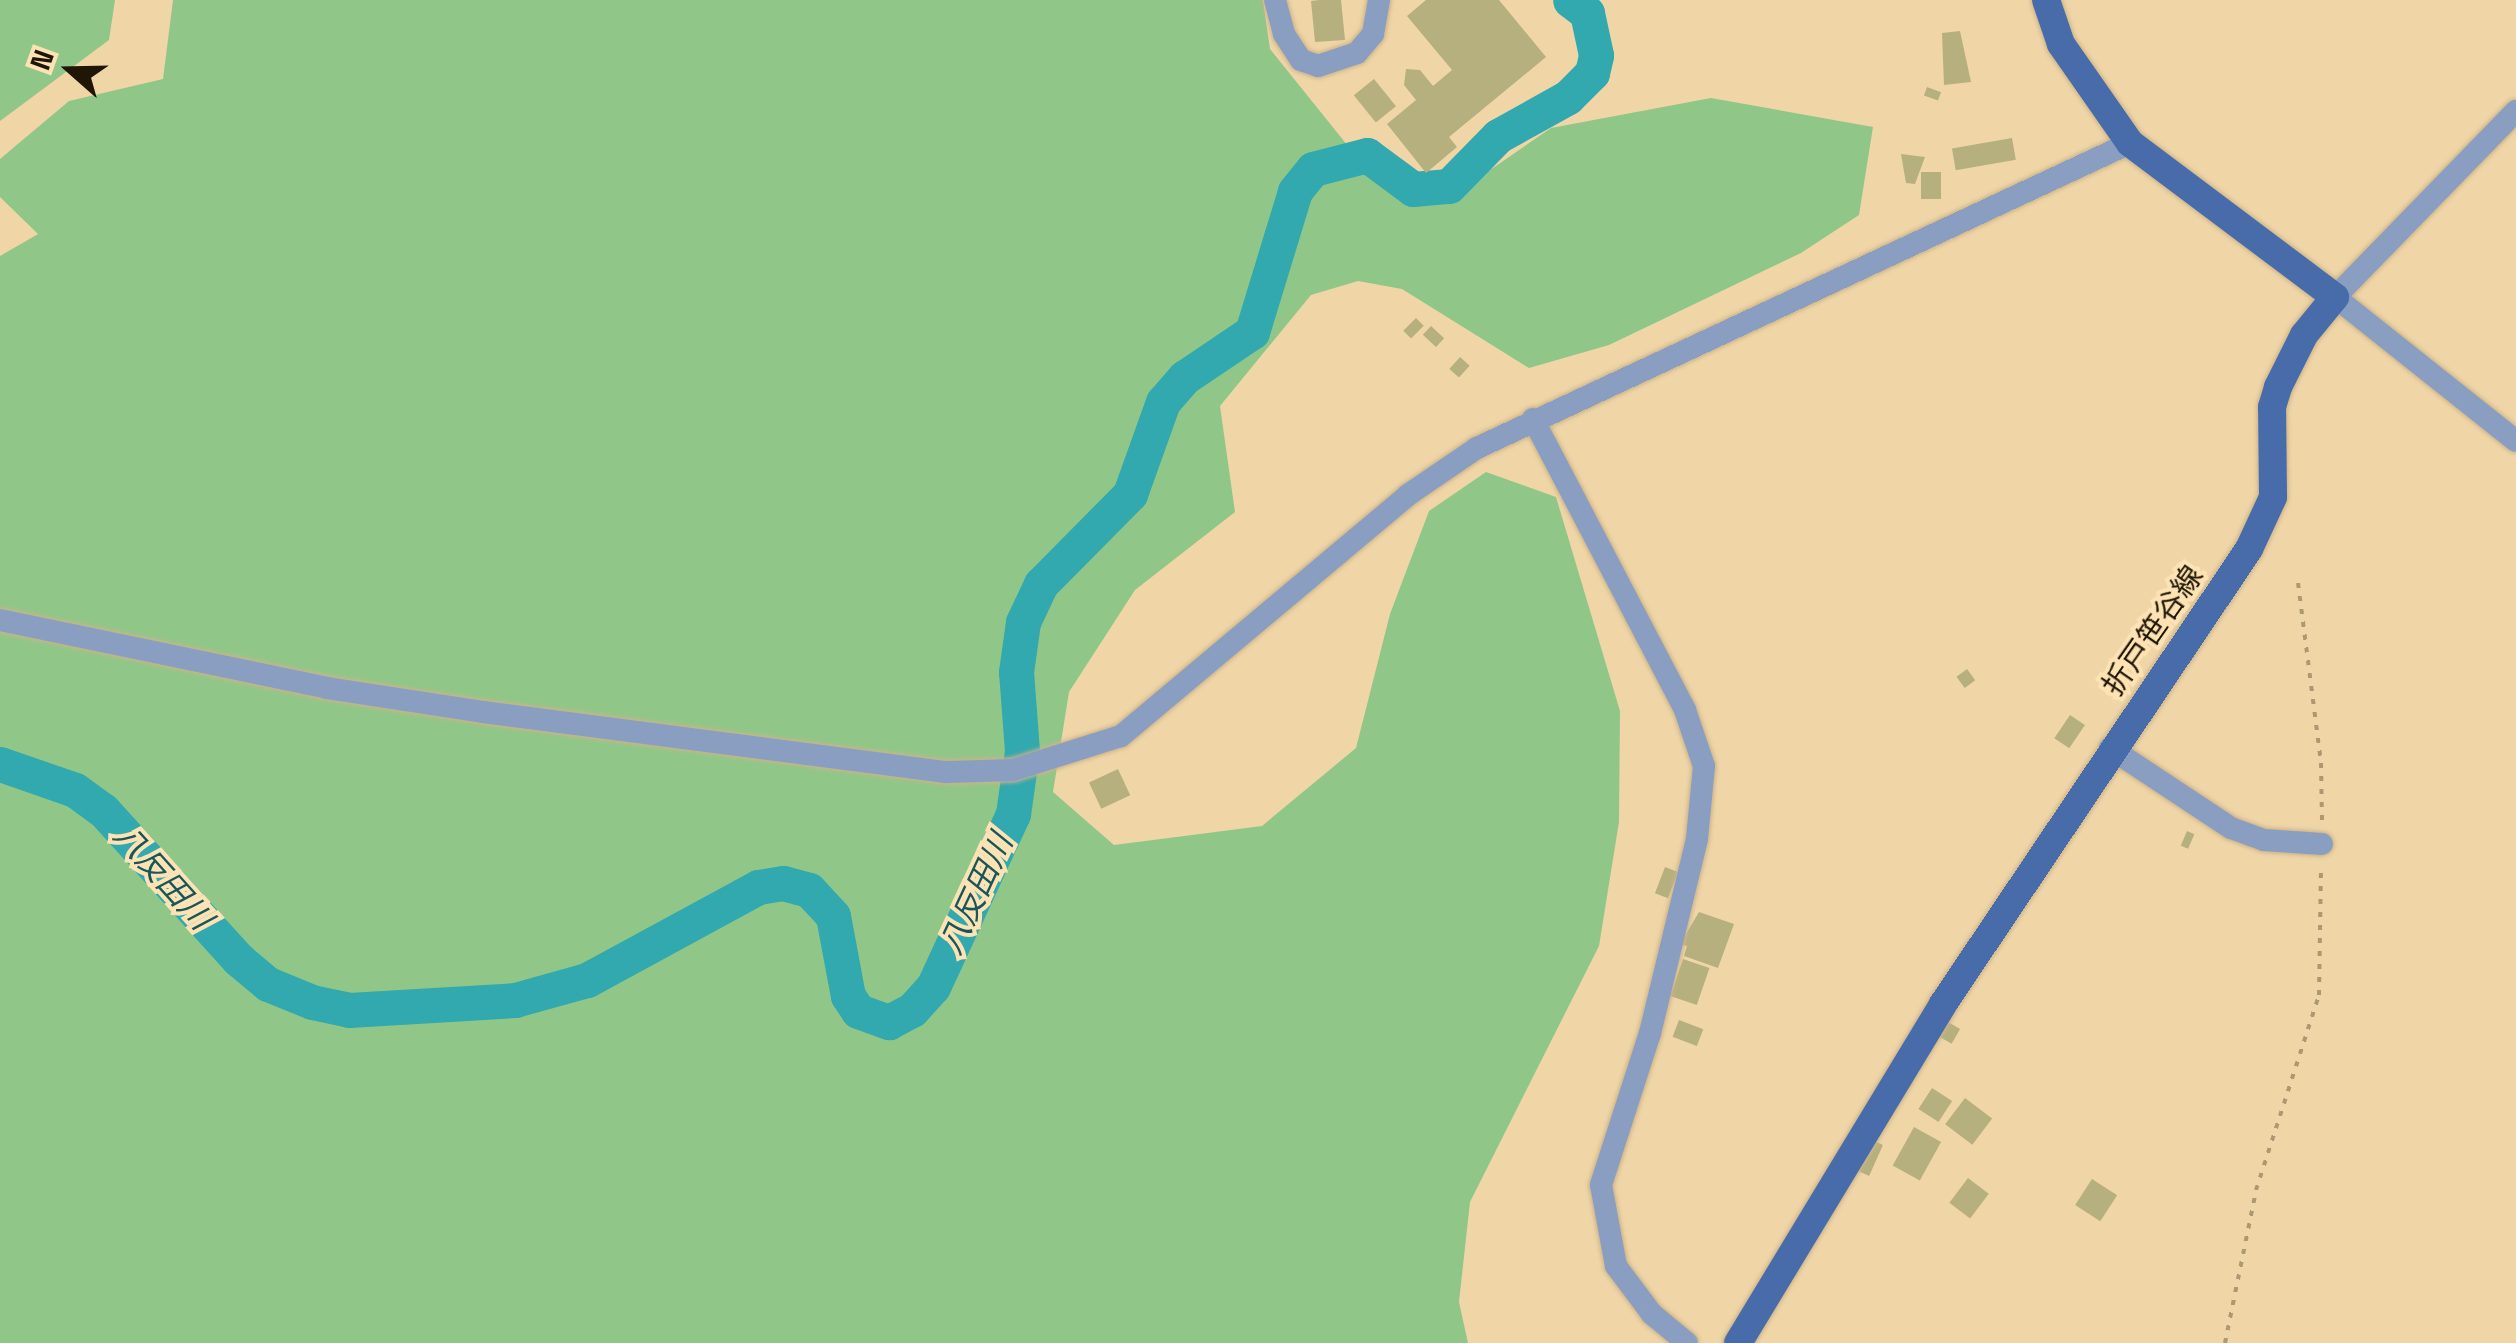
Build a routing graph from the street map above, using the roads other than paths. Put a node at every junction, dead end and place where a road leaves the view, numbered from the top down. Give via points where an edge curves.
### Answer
1 (1275, 0) edge
2 (1379, 0) edge
3 (2046, 0) edge
4 (2516, 111) edge
5 (2130, 143) junction
6 (2334, 297) junction
7 (1533, 420) junction
8 (2516, 441) edge
9 (0, 620) edge
10 (2110, 748) junction
11 (2322, 844) road end
12 (1687, 1343) edge
13 (1738, 1343) edge

1 - 2 street via 1284,34 1302,60 1318,66 1357,53 1373,34
3 - 5 main road via 2060,44
4 - 6 street
5 - 6 main road
5 - 7 street
6 - 8 street
6 - 10 main road, 折戸笹谷線 via 2304,335 2278,387 2272,407 2273,497 2265,521
7 - 9 street via 1408,495 1122,736 1054,761 982,774 327,688
7 - 12 street via 1686,710 1704,766 1697,839 1650,1033 1601,1185 1616,1266 1652,1314
10 - 11 street via 2231,828 2264,840
10 - 13 main road, 折戸笹谷線 via 1944,1004

